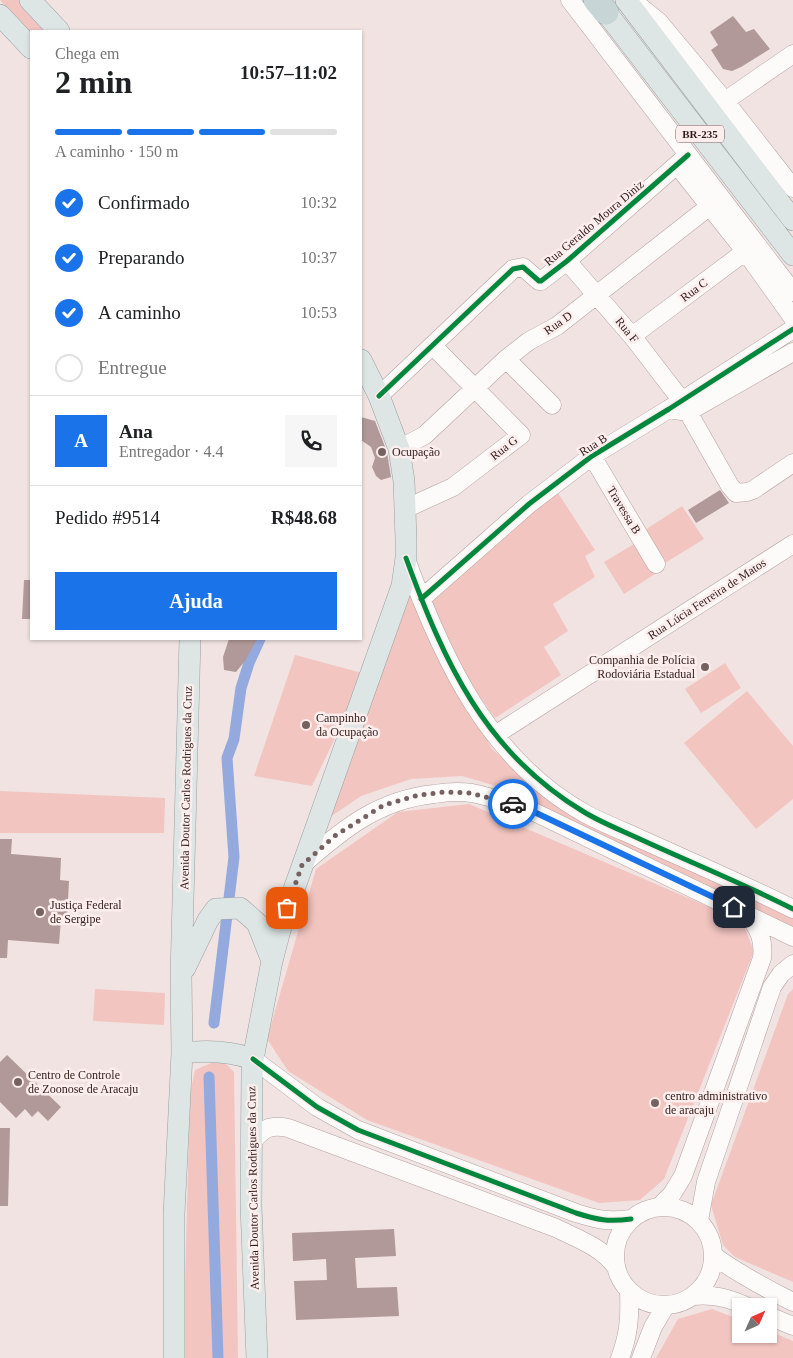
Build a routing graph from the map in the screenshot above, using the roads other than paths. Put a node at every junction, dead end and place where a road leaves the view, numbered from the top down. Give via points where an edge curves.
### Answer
1 (30, 0) edge
2 (570, 0) edge
3 (632, 0) edge
4 (609, 4) edge
5 (0, 15) edge
6 (58, 30) edge
7 (30, 47) edge
8 (793, 54) edge
9 (725, 101) junction
10 (683, 160) junction
11 (793, 188) edge
12 (715, 202) junction
13 (793, 220) edge
14 (751, 248) junction
15 (793, 255) edge
16 (567, 261) junction
17 (793, 292) edge
18 (597, 294) junction
19 (793, 318) edge
20 (793, 329) edge
21 (632, 336) junction
22 (433, 346) junction
23 (793, 352) edge
24 (506, 359) junction
25 (362, 362) edge
26 (474, 388) junction
27 (380, 396) junction
28 (552, 404) dead end
29 (680, 407) junction
30 (399, 449) junction
31 (592, 456) junction
32 (793, 464) edge
33 (405, 509) junction
34 (793, 544) edge
35 (406, 558) junction
36 (656, 564) dead end
37 (421, 599) junction
38 (190, 640) edge
39 (495, 735) junction
40 (302, 865) junction
41 (793, 909) edge
42 (749, 915) junction
43 (793, 937) edge
44 (272, 962) junction
45 (793, 964) edge
46 (182, 975) junction
47 (182, 1053) junction
48 (253, 1059) junction
49 (251, 1143) junction
50 (660, 1206) junction
51 (631, 1219) junction
52 (700, 1221) junction
53 (714, 1256) junction
54 (616, 1267) junction
55 (630, 1291) junction
56 (694, 1296) junction
57 (732, 1300) edge
58 (793, 1302) edge
59 (666, 1305) junction
60 (778, 1320) edge
61 (793, 1326) edge
62 (174, 1358) edge
63 (257, 1358) edge
64 (620, 1358) edge
65 (641, 1358) edge

1 - 6 main road
2 - 10 street
3 - 9 street via 659,22
4 - 13 main road, BR-235
4 - 15 main road, BR-235
5 - 7 main road
8 - 9 street
9 - 11 street
10 - 12 street
10 - 16 street, Rua Geraldo Moura Diniz
12 - 14 street
12 - 18 street, Rua D
14 - 17 street
14 - 19 street
14 - 21 street, Rua C
16 - 18 street, Rua F
16 - 22 street, Rua Geraldo Moura Diniz via 539,281 523,267 516,267
18 - 21 street, Rua F
18 - 24 street, Rua D via 552,330 532,339
20 - 29 street, Rua B
21 - 29 street, Rua F
22 - 26 street, Rua G
22 - 27 street, Rua Geraldo Moura Diniz
23 - 29 street, Rua B
24 - 26 street, Rua D
24 - 28 street
25 - 27 main road, Avenida Doutor Carlos Rodrigues da Cruz
26 - 30 street, Rua D via 425,435
26 - 33 street, Rua G via 520,435 453,487
27 - 30 main road, Avenida Doutor Carlos Rodrigues da Cruz
29 - 31 street, Rua B
29 - 32 street, Rua F via 736,492 753,490
30 - 33 main road, Avenida Doutor Carlos Rodrigues da Cruz
31 - 36 street, Travessa B
31 - 37 street, Rua B via 529,504
33 - 35 main road, Avenida Doutor Carlos Rodrigues da Cruz
34 - 39 street, Rua Lúcia Ferreira de Matos
35 - 37 street
35 - 40 main road, Avenida Doutor Carlos Rodrigues da Cruz via 402,586
37 - 39 street via 445,656
38 - 46 main road, Avenida Doutor Carlos Rodrigues da Cruz
39 - 41 street via 541,783 586,814
40 - 42 street via 336,835 384,805 419,795 470,793 530,810
40 - 44 main road, Avenida Doutor Carlos Rodrigues da Cruz
42 - 43 street
42 - 50 street via 761,935 762,958 683,1176
44 - 46 main road via 257,923 240,908 216,909
44 - 48 main road, Avenida Doutor Carlos Rodrigues da Cruz
45 - 52 street via 772,987 706,1182
46 - 47 main road, Avenida Doutor Carlos Rodrigues da Cruz
47 - 48 main road via 215,1051
47 - 62 main road, Avenida Doutor Carlos Rodrigues da Cruz via 174,1214
48 - 49 main road, Avenida Doutor Carlos Rodrigues da Cruz
48 - 51 street via 317,1107 358,1130 576,1213 605,1221
49 - 54 street via 268,1128 288,1128 556,1228 596,1248
49 - 63 main road, Avenida Doutor Carlos Rodrigues da Cruz
50 - 51 street via 644,1210
50 - 52 street via 688,1212
51 - 54 street via 620,1233 615,1250
52 - 53 street via 712,1243
53 - 56 street via 712,1271
53 - 58 street via 756,1284
54 - 55 street
55 - 59 street via 640,1299
55 - 64 street via 630,1325
56 - 57 street
56 - 59 street via 681,1303
59 - 65 street
60 - 61 street

